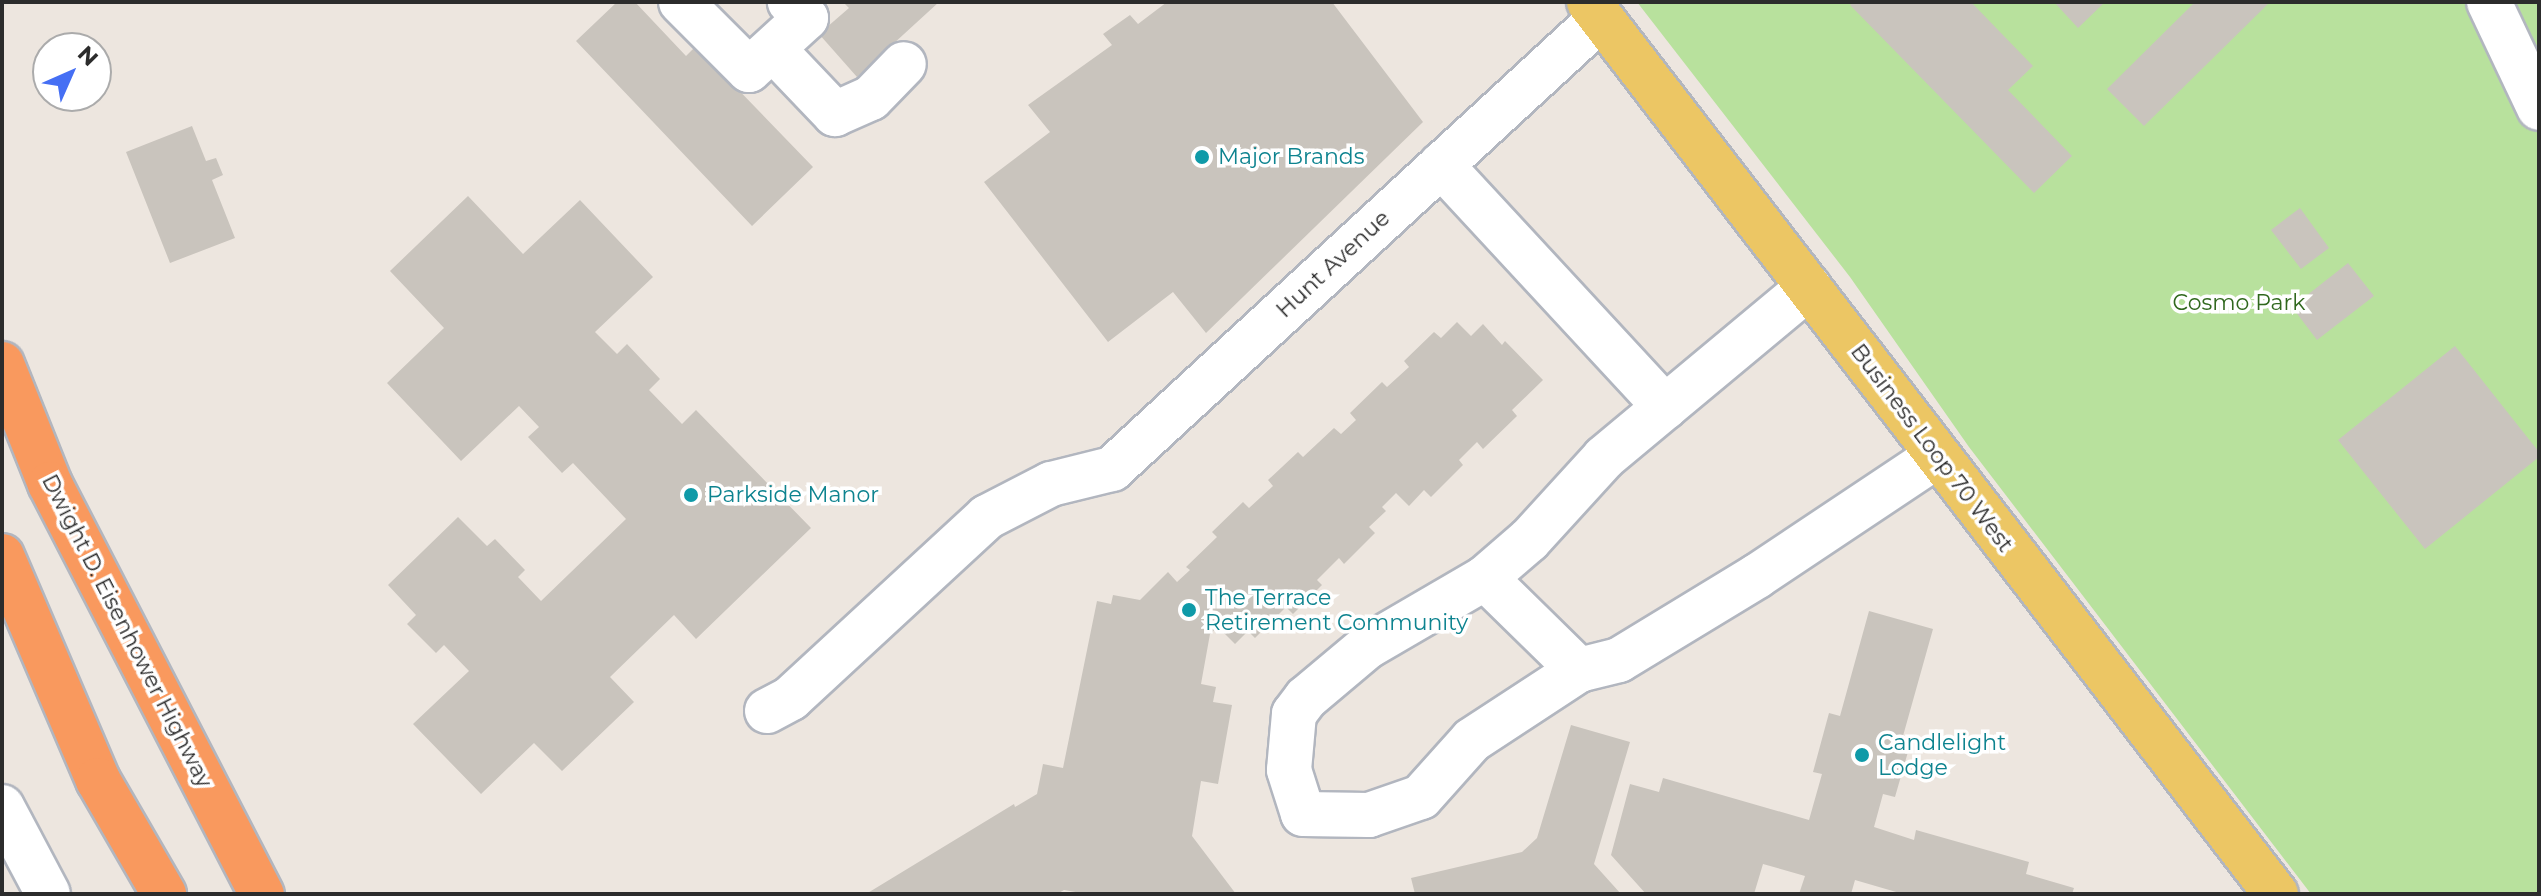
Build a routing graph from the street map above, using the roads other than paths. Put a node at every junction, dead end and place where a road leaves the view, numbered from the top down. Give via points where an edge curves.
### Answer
1 (681, 2) edge
2 (790, 2) edge
3 (2489, 2) edge
4 (1595, 10) edge
5 (773, 49) junction
6 (904, 64) dead end
7 (2539, 108) edge
8 (1441, 165) junction
9 (1809, 287) junction
10 (2, 364) edge
11 (1665, 407) junction
12 (1937, 456) junction
13 (2, 556) edge
14 (1485, 578) junction
15 (1579, 670) junction
16 (767, 711) dead end
17 (2, 807) edge
18 (48, 894) edge
19 (164, 894) edge
20 (262, 894) edge
21 (2276, 894) edge

1 - 5 street via 749,70
2 - 5 street via 806,18
3 - 7 street
4 - 8 street, Hunt Avenue
4 - 9 main road, Business Loop 70 West
5 - 6 street via 835,114 871,98
8 - 11 street
8 - 16 street, Hunt Avenue via 1112,469 1051,484 987,517 791,698
9 - 11 street
9 - 12 main road, Business Loop 70 West
10 - 20 highway, Dwight D. Eisenhower Highway via 50,484
11 - 14 street via 1604,458 1529,540
12 - 15 street via 1619,660
12 - 21 main road, Business Loop 70 West
13 - 19 highway via 98,780
14 - 15 street
14 - 15 street via 1368,646 1306,698 1294,714 1289,770 1303,814 1369,815 1421,797 1472,740
17 - 18 street

